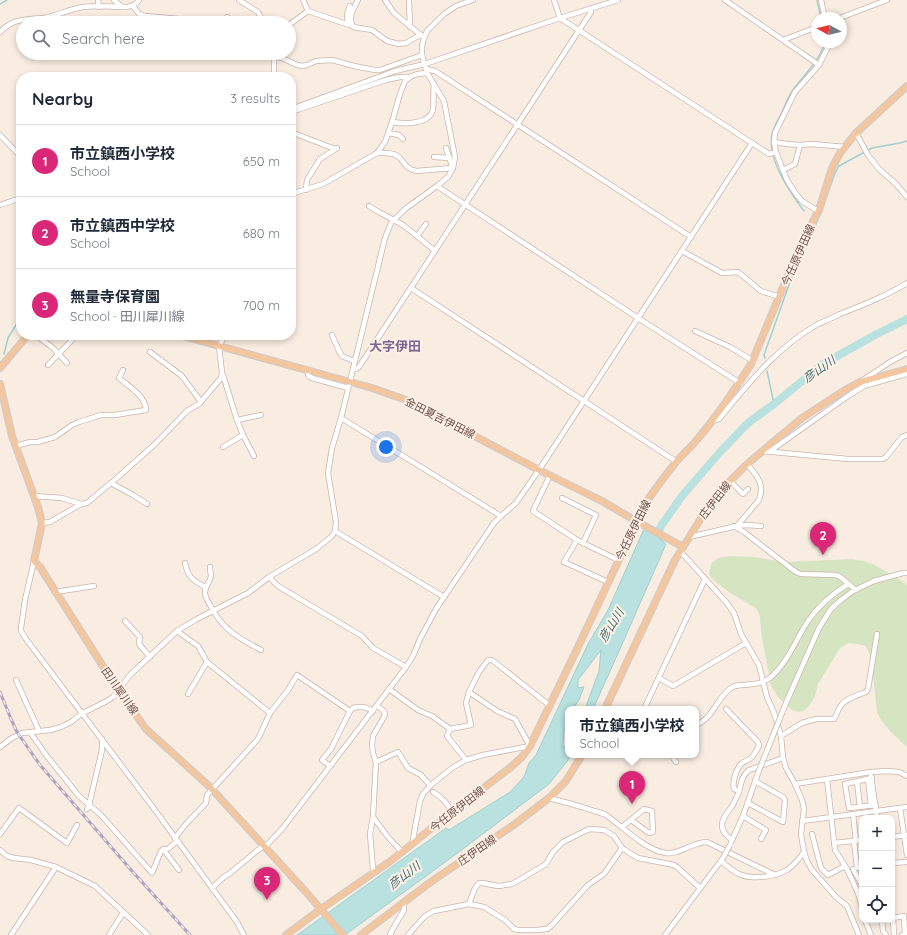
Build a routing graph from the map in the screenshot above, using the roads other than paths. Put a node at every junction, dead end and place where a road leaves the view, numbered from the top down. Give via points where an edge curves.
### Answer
1 (98, 0) edge
2 (114, 0) edge
3 (139, 0) edge
4 (239, 0) edge
5 (303, 0) edge
6 (358, 0) edge
7 (385, 0) edge
8 (409, 0) edge
9 (473, 0) edge
10 (554, 0) edge
11 (618, 0) edge
12 (725, 0) edge
13 (821, 0) edge
14 (887, 0) edge
15 (133, 6) junction
16 (350, 6) dead end
17 (99, 7) junction
18 (122, 7) junction
19 (590, 9) junction
20 (308, 11) junction
21 (824, 12) edge
22 (847, 15) edge
23 (52, 16) edge
24 (145, 16) edge
25 (260, 16) edge
26 (560, 18) junction
27 (296, 20) edge
28 (16, 22) edge
29 (351, 26) junction
30 (410, 27) junction
31 (811, 29) edge
32 (579, 30) junction
33 (0, 32) edge
34 (422, 36) junction
35 (783, 40) junction
36 (826, 48) edge
37 (422, 55) junction
38 (274, 60) edge
39 (286, 60) edge
40 (818, 64) junction
41 (426, 69) junction
42 (274, 72) edge
43 (410, 76) junction
44 (434, 84) junction
45 (907, 86) edge
46 (296, 107) edge
47 (296, 110) edge
48 (392, 122) junction
49 (518, 124) junction
50 (388, 133) junction
51 (856, 133) junction
52 (296, 134) edge
53 (0, 135) edge
54 (403, 139) dead end
55 (774, 142) junction
56 (752, 143) junction
57 (800, 145) junction
58 (845, 147) junction
59 (446, 148) dead end
60 (16, 152) edge
61 (775, 152) junction
62 (377, 153) junction
63 (434, 157) dead end
64 (450, 158) junction
65 (453, 168) junction
66 (783, 170) junction
67 (438, 186) junction
68 (306, 190) junction
69 (296, 193) edge
70 (907, 197) edge
71 (16, 200) edge
72 (0, 205) edge
73 (465, 205) junction
74 (369, 206) dead end
75 (818, 212) junction
76 (394, 220) junction
77 (426, 224) dead end
78 (417, 236) junction
79 (691, 237) junction
80 (435, 251) junction
81 (682, 251) junction
82 (907, 283) edge
83 (411, 288) junction
84 (780, 297) junction
85 (638, 318) junction
86 (695, 331) dead end
87 (332, 335) dead end
88 (24, 340) edge
89 (43, 340) edge
90 (72, 340) dead end
91 (197, 340) edge
92 (222, 340) edge
93 (219, 346) junction
94 (150, 352) dead end
95 (907, 352) edge
96 (59, 354) junction
97 (354, 361) junction
98 (753, 361) junction
99 (67, 363) dead end
100 (48, 366) dead end
101 (0, 368) edge
102 (352, 369) junction
103 (907, 369) edge
104 (123, 370) dead end
105 (308, 370) junction
106 (222, 373) junction
107 (907, 374) edge
108 (350, 382) junction
109 (860, 382) junction
110 (740, 383) junction
111 (0, 384) edge
112 (348, 388) junction
113 (584, 401) junction
114 (201, 402) junction
115 (261, 415) dead end
116 (341, 418) junction
117 (237, 420) junction
118 (712, 421) junction
119 (243, 435) junction
120 (907, 435) edge
121 (16, 446) junction
122 (223, 447) dead end
123 (762, 451) junction
124 (770, 452) junction
125 (254, 456) dead end
126 (676, 462) junction
127 (747, 464) junction
128 (539, 470) junction
129 (550, 475) junction
130 (730, 481) junction
131 (111, 483) junction
132 (748, 489) dead end
133 (34, 496) junction
134 (562, 498) dead end
135 (81, 504) junction
136 (147, 504) dead end
137 (501, 516) junction
138 (636, 521) junction
139 (42, 523) junction
140 (735, 526) junction
141 (761, 526) dead end
142 (335, 531) junction
143 (689, 537) junction
144 (577, 540) junction
145 (583, 543) junction
146 (681, 547) junction
147 (618, 560) junction
148 (34, 561) junction
149 (185, 563) dead end
150 (210, 567) dead end
151 (907, 573) edge
152 (269, 577) junction
153 (705, 579) junction
154 (608, 582) junction
155 (848, 584) junction
156 (94, 586) dead end
157 (205, 587) junction
158 (856, 590) junction
159 (55, 592) junction
160 (444, 597) junction
161 (213, 611) junction
162 (125, 621) dead end
163 (177, 631) junction
164 (877, 634) dead end
165 (746, 643) junction
166 (261, 650) dead end
167 (150, 657) junction
168 (207, 662) junction
169 (406, 667) junction
170 (659, 678) junction
171 (16, 680) dead end
172 (763, 683) junction
173 (389, 689) junction
174 (118, 690) junction
175 (469, 692) junction
176 (188, 694) dead end
177 (549, 705) junction
178 (377, 706) junction
179 (606, 706) edge
180 (645, 706) edge
181 (726, 709) dead end
182 (350, 711) junction
183 (373, 711) junction
184 (270, 713) junction
185 (81, 714) junction
186 (699, 724) edge
187 (450, 729) junction
188 (39, 731) junction
189 (30, 732) junction
190 (781, 736) junction
191 (102, 739) junction
192 (530, 746) junction
193 (0, 747) edge
194 (580, 758) edge
195 (673, 758) edge
196 (783, 758) junction
197 (466, 760) junction
198 (376, 762) junction
199 (676, 762) dead end
200 (330, 766) junction
201 (871, 772) junction
202 (907, 776) edge
203 (827, 779) junction
204 (870, 779) junction
205 (755, 781) junction
206 (857, 782) junction
207 (795, 784) junction
208 (430, 785) junction
209 (212, 789) junction
210 (739, 791) junction
211 (433, 792) dead end
212 (549, 798) junction
213 (748, 803) junction
214 (873, 806) junction
215 (88, 807) junction
216 (860, 807) junction
217 (907, 807) edge
218 (900, 808) junction
219 (876, 811) junction
220 (452, 812) junction
221 (853, 814) junction
222 (877, 815) edge
223 (743, 816) junction
224 (372, 817) junction
225 (830, 817) junction
226 (631, 820) junction
227 (802, 821) junction
228 (78, 825) dead end
229 (622, 827) junction
230 (0, 834) edge
231 (812, 834) dead end
232 (906, 835) edge
233 (895, 837) edge
234 (761, 839) dead end
235 (176, 840) junction
236 (859, 840) edge
237 (855, 841) junction
238 (414, 843) junction
239 (731, 843) junction
240 (834, 843) junction
241 (264, 846) junction
242 (622, 848) junction
243 (0, 850) edge
244 (163, 850) junction
245 (402, 852) junction
246 (804, 852) junction
247 (907, 854) edge
248 (722, 860) junction
249 (907, 862) edge
250 (895, 863) edge
251 (56, 867) junction
252 (846, 868) junction
253 (857, 868) edge
254 (179, 870) dead end
255 (374, 873) junction
256 (775, 875) junction
257 (212, 888) junction
258 (700, 888) junction
259 (859, 896) edge
260 (404, 902) junction
261 (469, 904) junction
262 (321, 909) junction
263 (123, 913) junction
264 (895, 918) edge
265 (866, 923) edge
266 (882, 923) edge
267 (893, 923) edge
268 (537, 933) edge
269 (11, 935) edge
270 (108, 935) edge
271 (148, 935) edge
272 (244, 935) edge
273 (286, 935) edge
274 (343, 935) edge
275 (360, 935) edge
276 (390, 935) edge
277 (408, 935) edge
278 (665, 935) edge
279 (859, 935) edge
280 (871, 935) edge
281 (886, 935) edge
282 (894, 935) edge
283 (902, 935) edge

1 - 17 street
2 - 18 street
3 - 15 street
4 - 25 street
5 - 20 street
6 - 29 street via 351,16
7 - 30 street via 394,13
8 - 30 street
9 - 34 street via 444,14
10 - 26 street
11 - 19 street
12 - 35 street
13 - 21 street
14 - 22 street
15 - 18 street
15 - 24 street via 139,14
16 - 29 street via 347,21
17 - 18 street
17 - 23 street via 84,7
19 - 26 street
19 - 32 street via 591,12
20 - 27 street
20 - 29 street
26 - 32 street
26 - 41 street
28 - 33 street
29 - 34 street via 372,30 387,41 399,44 406,44
30 - 34 street
31 - 35 street
32 - 49 street
32 - 56 street
34 - 37 street
35 - 40 street
36 - 40 street
37 - 39 street via 380,70 332,60 316,61 303,66
37 - 41 street
38 - 42 street
40 - 55 street via 795,92 775,133
41 - 43 street
41 - 44 street
41 - 46 street via 395,71
41 - 49 street via 435,71
43 - 47 street via 386,80
43 - 48 street via 402,88
44 - 48 street via 433,108 430,115 416,123
44 - 65 street via 444,101 455,157
45 - 51 main road, 今任原伊田線
48 - 50 street
49 - 73 street
49 - 79 street
50 - 54 street via 399,135
50 - 62 street
51 - 58 main road, 今任原伊田線
51 - 70 street via 879,169
52 - 68 street via 336,148 320,159 307,180
53 - 60 street
55 - 57 street
55 - 61 street
56 - 61 street via 769,154
56 - 79 street
57 - 58 street
57 - 66 street via 794,164
58 - 75 main road, 今任原伊田線 via 832,168
59 - 64 street
61 - 66 street
62 - 65 street via 394,154 412,170
62 - 68 street via 323,184
63 - 64 street
64 - 65 street
65 - 67 street
66 - 75 street via 796,194
67 - 73 street
67 - 76 street
68 - 69 street
71 - 72 street
73 - 80 street
73 - 85 street
74 - 76 street
75 - 84 main road, 今任原伊田線 via 802,242
76 - 78 street
76 - 97 street via 385,238
77 - 78 street
78 - 80 street
79 - 81 street
80 - 83 street
81 - 84 street via 722,273 738,272 761,291
81 - 85 street
82 - 118 street via 818,324 802,334 782,349 757,374 719,419
83 - 102 street via 359,367
83 - 113 street
84 - 98 main road, 今任原伊田線
85 - 110 street
85 - 113 street
86 - 98 street
87 - 97 street via 342,356
88 - 101 main road
89 - 96 street
90 - 96 street
91 - 93 main road, 金田夏吉伊田線
92 - 93 street
93 - 105 main road, 金田夏吉伊田線
93 - 106 street
94 - 114 street via 182,376
95 - 109 street
96 - 99 street
96 - 100 street
97 - 102 street
98 - 110 main road, 今任原伊田線
102 - 108 street
103 - 109 main road, 庄伊田線
104 - 121 street via 119,378 135,390 146,405 146,410 101,415 72,425 55,436
105 - 108 main road, 金田夏吉伊田線
105 - 112 street via 308,376 312,378
106 - 114 street via 221,378
106 - 117 street
107 - 124 street via 864,386
108 - 112 street
108 - 128 main road, 金田夏吉伊田線 via 406,400
109 - 123 main road, 庄伊田線 via 802,418
110 - 118 main road, 今任原伊田線
111 - 121 main road
112 - 116 street
113 - 126 street
113 - 128 street
114 - 131 street via 187,410
115 - 117 street
116 - 137 street
116 - 142 street via 328,473 336,522
117 - 119 street
118 - 126 main road, 今任原伊田線
119 - 122 street
119 - 125 street
120 - 124 street via 883,459 848,459
121 - 133 main road
123 - 124 street
123 - 127 main road, 庄伊田線
126 - 138 main road, 今任原伊田線 via 651,494
127 - 130 main road, 庄伊田線
127 - 140 street via 759,478 761,495
128 - 129 main road, 金田夏吉伊田線
128 - 137 street via 516,502
129 - 138 main road, 金田夏吉伊田線 via 602,500
129 - 144 street via 533,511
130 - 132 street via 743,494
130 - 143 main road, 庄伊田線 via 708,507
131 - 135 street via 87,503
131 - 136 street
133 - 135 street via 62,498
133 - 139 main road
134 - 145 street via 596,515
135 - 139 street via 50,522
137 - 160 street
138 - 146 main road, 金田夏吉伊田線
138 - 147 main road, 今任原伊田線
139 - 148 main road
140 - 141 street
140 - 143 street
140 - 155 street via 796,572 835,575
142 - 152 street via 316,549
142 - 160 street
143 - 146 main road, 庄伊田線
144 - 145 street
144 - 154 street via 564,562
145 - 147 street
146 - 153 street
146 - 179 main road, 庄伊田線
147 - 154 main road, 今任原伊田線
148 - 159 main road, 田川犀川線 via 40,566
148 - 185 street via 21,628 26,639
149 - 157 street via 187,572
150 - 157 street via 211,577
151 - 158 street via 874,581
152 - 161 street via 248,593
152 - 169 street via 278,586 362,636 373,648
153 - 165 street via 727,603
153 - 170 street
154 - 177 main road, 今任原伊田線
155 - 158 street
155 - 172 street via 816,610 778,670
156 - 159 street
157 - 161 street via 206,598
158 - 205 street, bridge via 831,609 819,628
159 - 174 main road, 田川犀川線
160 - 169 street
161 - 163 street
161 - 166 street via 230,632
162 - 167 street via 140,637 139,644
163 - 167 street
163 - 168 street via 198,646
164 - 190 street via 866,692 844,701 834,719 816,719 802,723
165 - 170 street via 673,686
165 - 172 street via 759,665
167 - 174 street
168 - 176 street
168 - 184 street
169 - 173 street
170 - 180 street
171 - 188 street
172 - 186 street via 732,687 705,721
172 - 190 street
173 - 178 street
173 - 187 street
174 - 185 street via 107,701
174 - 209 main road, 田川犀川線 via 146,729
175 - 177 street via 479,672 488,660 492,660
175 - 187 street via 466,703 471,726
175 - 192 street via 497,711 515,719
177 - 192 main road, 今任原伊田線
178 - 183 street
178 - 198 street via 385,713 373,736
181 - 210 street via 759,746 754,756 739,767 735,775 733,786
182 - 183 street via 356,707
182 - 184 street via 297,675
182 - 200 street via 331,749 322,760
183 - 200 street
184 - 209 street via 258,739
185 - 188 street via 61,727
185 - 191 street
187 - 197 street via 447,736
188 - 189 street
189 - 193 street via 22,732
189 - 215 street
190 - 196 street
191 - 215 street via 102,750
191 - 235 street
192 - 197 street
192 - 220 main road, 今任原伊田線 via 522,757
194 - 212 main road, 庄伊田線 via 566,782
195 - 199 street
196 - 207 street
196 - 210 street via 746,772
197 - 208 street
198 - 208 street via 398,752 408,768
198 - 224 street
200 - 241 street via 282,829
201 - 202 street via 899,772
201 - 203 street
201 - 204 street
203 - 207 street
203 - 225 street
204 - 206 street
204 - 214 street
205 - 213 street
205 - 213 street via 783,797 783,822
206 - 216 street
206 - 216 street via 845,784 849,808
207 - 227 street via 804,809
208 - 238 street via 420,801
209 - 235 street via 207,795 206,803 185,825
209 - 241 main road, 田川犀川線
210 - 239 street via 723,818 723,831
211 - 220 street via 446,802
212 - 229 street via 604,814
212 - 260 main road, 庄伊田線
213 - 223 street
214 - 216 street
214 - 219 street
215 - 244 street via 101,815 152,873
217 - 218 street
218 - 219 street
218 - 232 street
219 - 221 street
219 - 222 street
220 - 238 main road, 今任原伊田線
221 - 225 street
221 - 237 street
223 - 234 street via 766,830
223 - 239 street
224 - 245 street
224 - 255 street via 370,834
225 - 227 street
225 - 240 street
226 - 226 street via 644,809 652,811 653,832 649,833
226 - 229 street
227 - 246 street
228 - 230 street via 67,843 19,808
229 - 256 street via 659,851 675,853 692,845 707,842
231 - 252 street via 821,868 828,875
232 - 233 street
232 - 247 street
235 - 244 street via 169,848
235 - 257 street
236 - 237 street
237 - 240 street
237 - 253 street
238 - 245 main road, 今任原伊田線
239 - 248 street, bridge
240 - 252 street via 835,850
241 - 257 street
241 - 262 main road, 田川犀川線
242 - 258 street via 638,858 674,865
242 - 261 street via 614,836 604,830 589,829 563,842 546,864 512,884 499,886 479,883
242 - 268 street via 604,874 588,885 551,926
243 - 251 street via 7,856
244 - 254 street
245 - 255 main road, 今任原伊田線
246 - 256 street via 794,864
246 - 279 street via 812,870 847,906
248 - 256 street via 738,874 748,877
248 - 258 street
249 - 250 street
251 - 263 street via 95,886
251 - 269 street
252 - 253 street
252 - 259 street
255 - 262 main road, 今任原伊田線
257 - 272 street
258 - 278 street
260 - 275 main road, 庄伊田線
260 - 276 street via 404,910
261 - 268 street via 484,907 514,929
261 - 277 street via 429,913
262 - 273 main road
262 - 274 main road, 田川犀川線
263 - 270 street
263 - 271 street
264 - 283 street via 904,916 906,935
265 - 280 street
266 - 281 street
267 - 282 street

